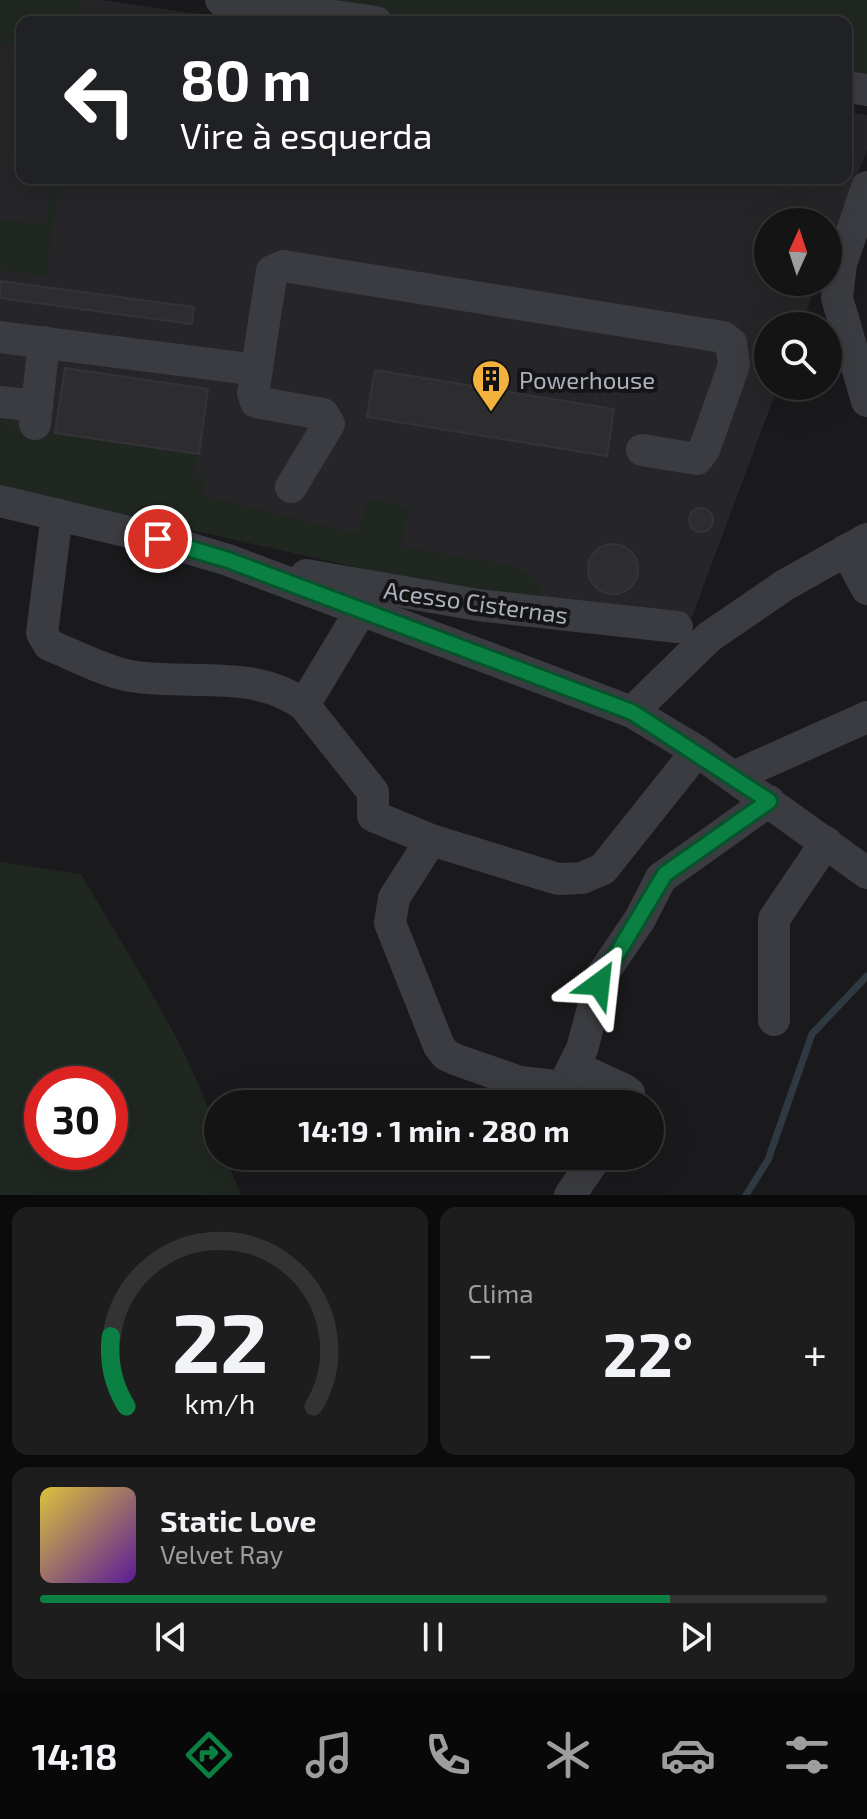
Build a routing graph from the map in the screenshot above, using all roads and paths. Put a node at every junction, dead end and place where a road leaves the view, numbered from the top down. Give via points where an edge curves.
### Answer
1 (221, 0) edge
2 (334, 16) edge
3 (867, 187) edge
4 (0, 337) edge
5 (44, 342) junction
6 (257, 370) junction
7 (867, 401) edge
8 (0, 402) edge
9 (642, 450) dead end
10 (291, 487) dead end
11 (0, 501) edge
12 (57, 514) junction
13 (857, 544) edge
14 (228, 560) junction
15 (867, 589) edge
16 (360, 612) junction
17 (677, 627) dead end
18 (304, 705) junction
19 (632, 712) junction
20 (867, 717) edge
21 (697, 751) junction
22 (733, 777) junction
23 (769, 801) junction
24 (431, 840) junction
25 (826, 842) junction
26 (867, 873) edge
27 (774, 1020) dead end
28 (575, 1067) junction
29 (624, 1090) edge
30 (587, 1170) edge
31 (570, 1195) edge

1 - 2 street
3 - 7 street via 841,264 837,298
4 - 5 street
5 - 6 street
5 - 8 street via 36,415
6 - 9 street via 272,271 283,266 723,337 731,343 734,365 697,459
6 - 10 street via 256,402 328,418
11 - 12 street
12 - 14 street
12 - 18 street via 42,607 42,633 49,645 128,676 251,683 284,691
13 - 15 street
13 - 19 street via 709,637
14 - 16 street
14 - 17 street, Acesso Cisternas via 478,605
16 - 18 street
16 - 19 street
18 - 24 street via 373,792 373,816
19 - 21 street
20 - 22 street
21 - 22 street
21 - 24 street via 603,869 582,878 558,879
22 - 23 street
23 - 25 street
23 - 28 street via 661,878 602,975
24 - 28 street via 394,898 390,923 439,1046 457,1060 557,1089 568,1083
25 - 26 street
25 - 27 street via 774,919
28 - 29 street
30 - 31 street

